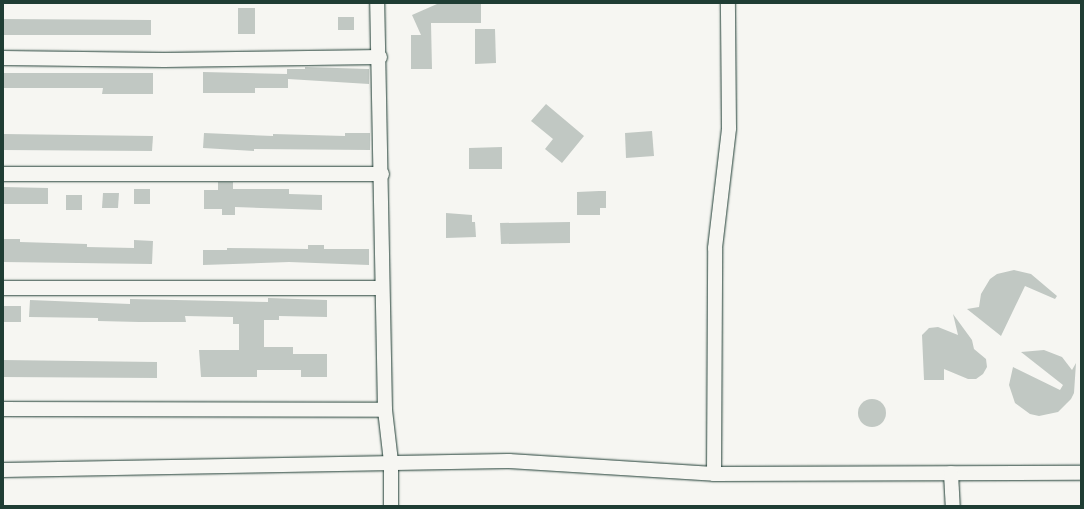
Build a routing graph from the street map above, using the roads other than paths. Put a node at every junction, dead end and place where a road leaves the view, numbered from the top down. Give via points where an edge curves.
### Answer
1 (377, 3) edge
2 (728, 3) edge
3 (380, 57) junction
4 (3, 58) edge
5 (3, 174) edge
6 (382, 174) junction
7 (3, 288) edge
8 (381, 288) junction
9 (3, 408) edge
10 (385, 410) junction
11 (391, 462) junction
12 (3, 470) edge
13 (951, 473) junction
14 (1081, 473) edge
15 (714, 474) junction
16 (391, 506) edge
17 (953, 506) edge

1 - 3 street
2 - 15 street via 729,128 715,248
3 - 4 street via 164,60
3 - 6 street
5 - 6 street
6 - 8 street
7 - 8 street
8 - 10 street via 386,356
9 - 10 street
10 - 11 street
11 - 12 street
11 - 15 street via 509,461
11 - 16 street
13 - 14 street
13 - 15 street
13 - 17 street

